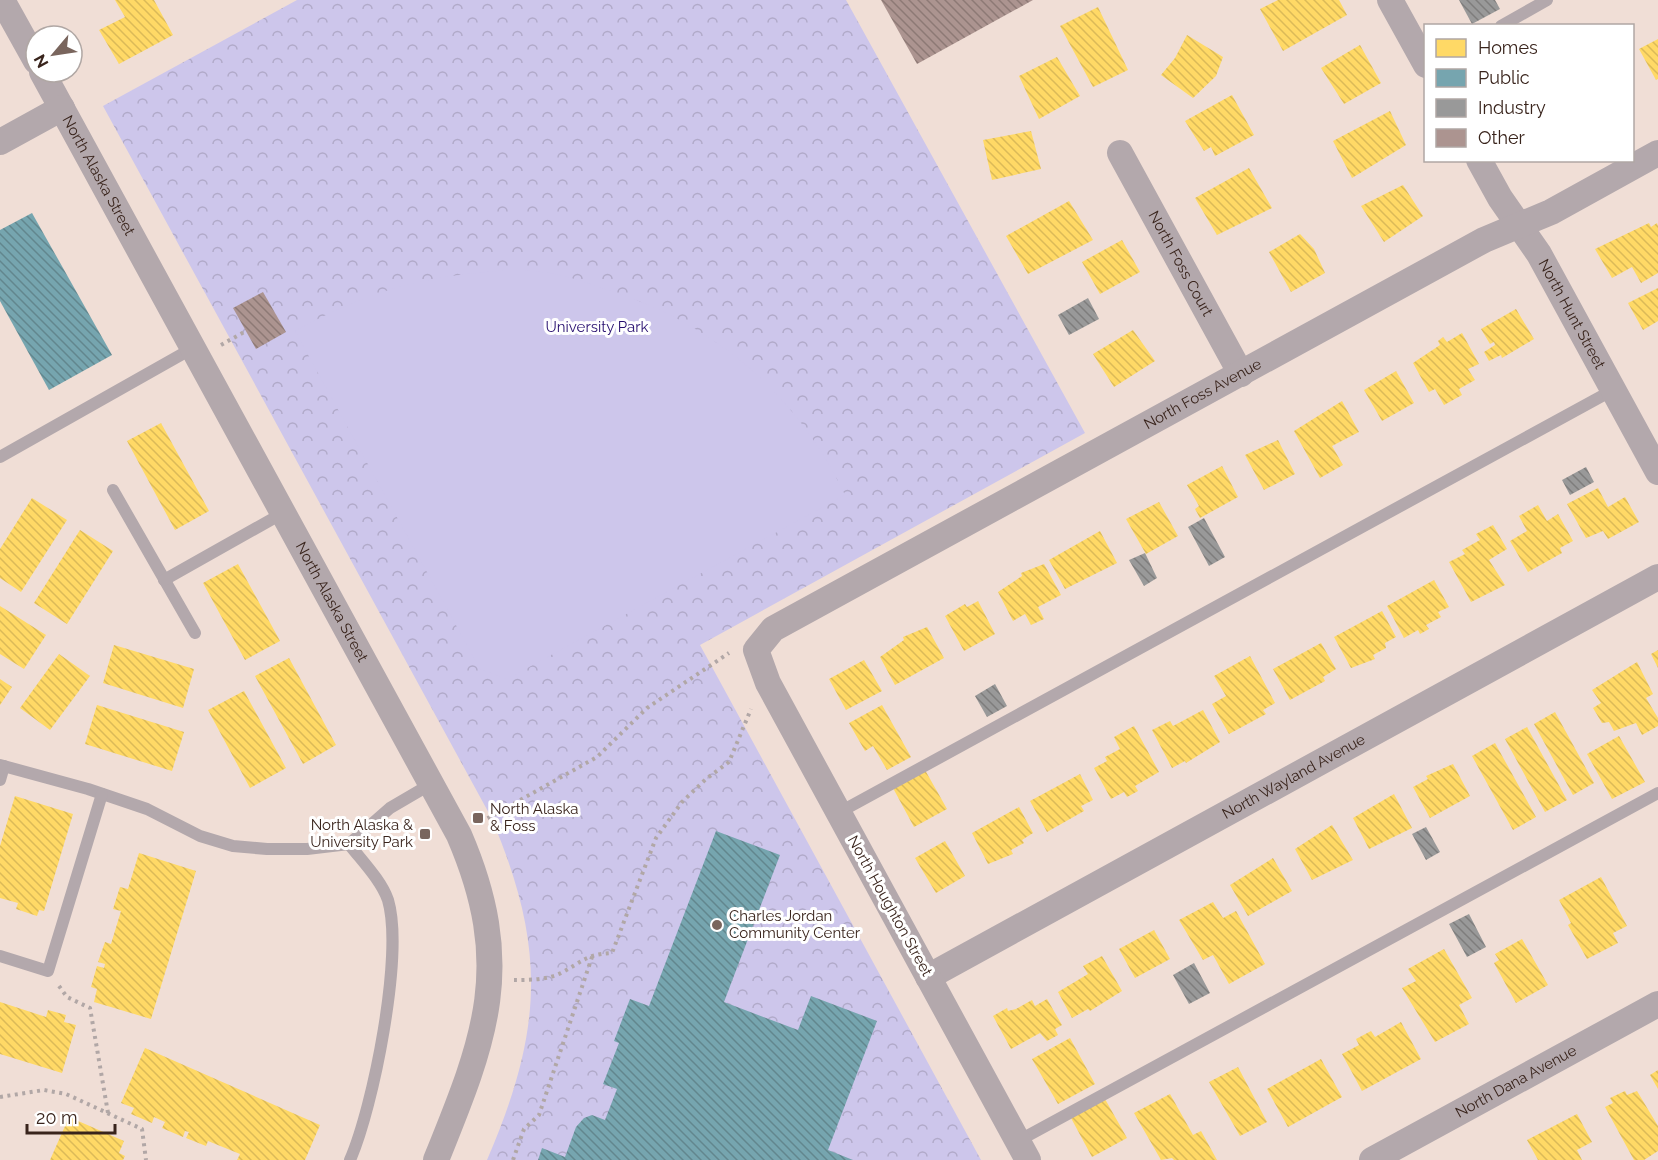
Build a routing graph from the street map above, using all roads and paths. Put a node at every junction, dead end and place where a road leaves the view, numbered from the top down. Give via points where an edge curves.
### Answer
1 (2, 0) edge
2 (1390, 0) edge
3 (1547, 0) edge
4 (1505, 24) edge
5 (24, 39) edge
6 (1424, 63) edge
7 (49, 84) edge
8 (62, 108) junction
9 (0, 142) edge
10 (1120, 153) dead end
11 (1658, 153) edge
12 (1480, 162) edge
13 (1518, 225) junction
14 (193, 348) junction
15 (1241, 374) junction
16 (1613, 390) junction
17 (0, 457) edge
18 (1658, 472) edge
19 (113, 490) dead end
20 (283, 513) junction
21 (1658, 577) edge
22 (164, 580) junction
23 (195, 633) dead end
24 (756, 650) junction
25 (768, 683) junction
26 (2, 765) edge
27 (0, 780) edge
28 (431, 784) junction
29 (1658, 793) edge
30 (102, 794) junction
31 (838, 813) junction
32 (459, 835) junction
33 (349, 844) junction
34 (593, 954) junction
35 (0, 956) edge
36 (48, 971) junction
37 (928, 977) junction
38 (490, 979) junction
39 (1658, 1004) edge
40 (0, 1097) edge
41 (108, 1114) junction
42 (1023, 1151) edge
43 (146, 1160) edge
44 (350, 1160) edge
45 (436, 1160) edge
46 (513, 1160) edge
47 (1372, 1160) edge

1 - 5 street
2 - 6 street
3 - 4 lane
7 - 8 street, North Alaska Street
8 - 9 street
8 - 14 street, North Alaska Street
10 - 15 street, North Foss Court
11 - 13 street, North Foss Avenue via 1551,212
12 - 13 street, North Hunt Street
13 - 15 street, North Foss Avenue
13 - 16 street, North Hunt Street via 1539,254
14 - 17 lane
14 - 20 street, North Alaska Street
15 - 24 street, North Foss Avenue via 773,629
16 - 18 street, North Hunt Street
16 - 31 lane
19 - 22 lane
20 - 22 lane
20 - 28 street, North Alaska Street
21 - 37 street, North Wayland Avenue
22 - 23 lane
24 - 25 street, North Houghton Street
24 - 32 path via 735,651 721,657 647,708 597,757
25 - 31 street, North Houghton Street
25 - 34 path via 747,714 729,762 692,791 664,824 649,852 612,953
26 - 27 lane
26 - 30 lane
28 - 32 street, North Alaska Street
28 - 33 lane via 390,808
29 - 42 lane
30 - 33 lane via 147,809 200,836 234,846 307,849
30 - 36 lane
31 - 37 street, North Houghton Street
32 - 38 street, North Alaska Street via 482,898
33 - 44 lane via 387,899 392,946 388,995 366,1116
34 - 38 path via 546,978
34 - 46 path via 539,1115 524,1129
35 - 36 lane
36 - 41 path via 67,997 90,1008
37 - 42 street, North Houghton Street
38 - 45 street, North Alaska Street via 486,1020 471,1074
39 - 47 street, North Dana Avenue
40 - 41 path via 44,1090 66,1094
41 - 43 path via 142,1129

